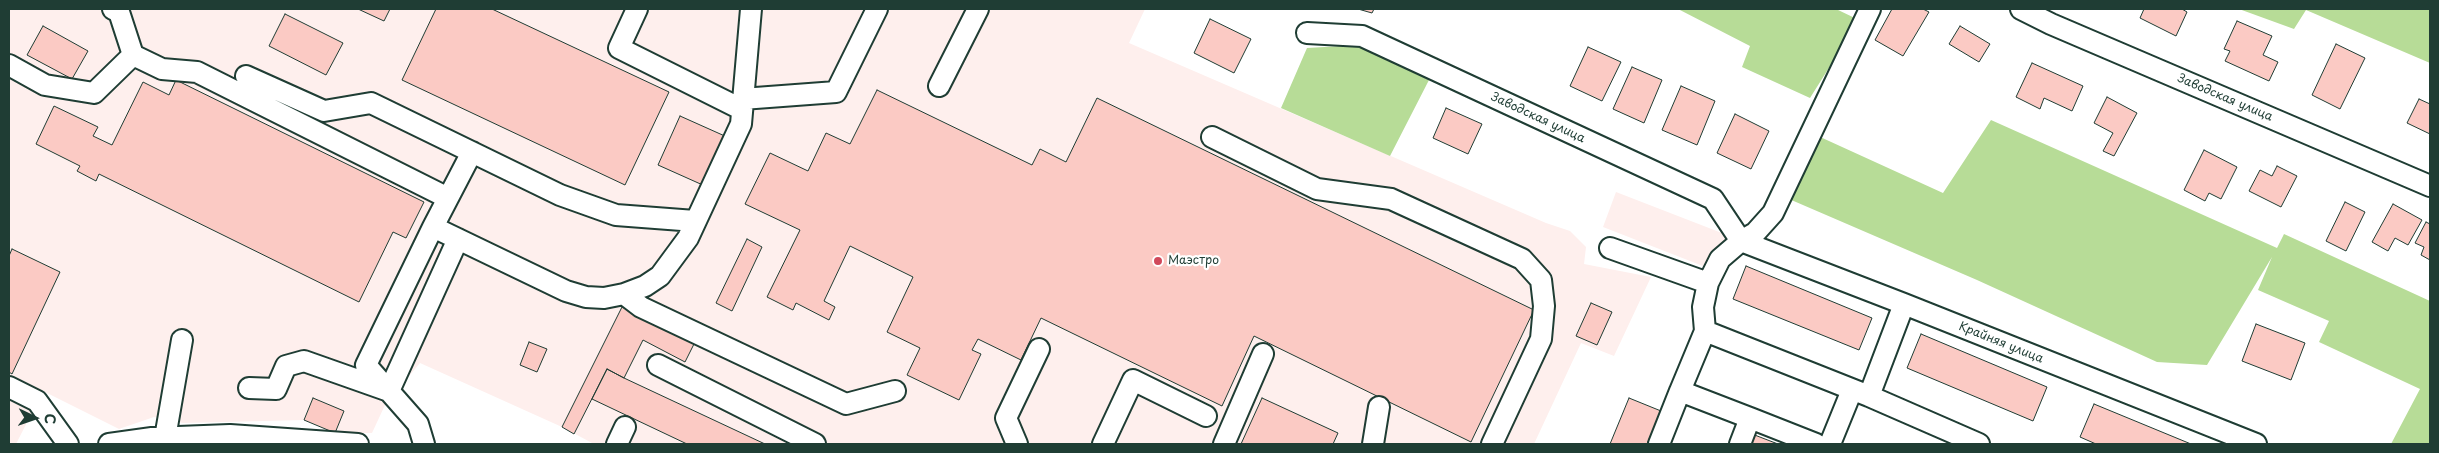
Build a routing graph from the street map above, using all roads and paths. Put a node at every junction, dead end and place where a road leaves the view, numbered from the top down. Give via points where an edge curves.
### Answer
1 (113, 9) edge
2 (637, 9) edge
3 (750, 9) edge
4 (877, 9) edge
5 (978, 9) edge
6 (1870, 9) edge
7 (2021, 9) edge
8 (1308, 33) dead end
9 (133, 55) junction
10 (9, 66) edge
11 (246, 76) dead end
12 (939, 86) dead end
13 (741, 104) junction
14 (1212, 137) dead end
15 (472, 152) junction
16 (2430, 186) edge
17 (448, 198) junction
18 (695, 221) junction
19 (433, 227) junction
20 (458, 239) junction
21 (1743, 242) junction
22 (1610, 248) dead end
23 (1708, 283) junction
24 (624, 294) junction
25 (1904, 304) junction
26 (1705, 331) junction
27 (182, 340) dead end
28 (1039, 349) dead end
29 (1263, 354) dead end
30 (658, 365) dead end
31 (9, 387) edge
32 (249, 388) dead end
33 (389, 391) junction
34 (895, 391) dead end
35 (1680, 391) junction
36 (1860, 393) junction
37 (1379, 407) dead end
38 (1206, 416) dead end
39 (1750, 418) junction
40 (165, 438) junction
41 (1972, 443) edge
42 (68, 444) edge
43 (109, 444) edge
44 (358, 444) edge
45 (424, 444) edge
46 (815, 444) edge
47 (1017, 444) edge
48 (1103, 444) edge
49 (1224, 444) edge
50 (1372, 444) edge
51 (1492, 444) edge
52 (1660, 444) edge
53 (1740, 444) edge
54 (1816, 444) edge
55 (1830, 444) edge
56 (2256, 444) edge

1 - 9 street via 119,12
2 - 13 street via 618,48
3 - 13 street
4 - 13 street via 836,92
5 - 12 street
6 - 21 street via 1773,213
7 - 16 street, Заводская улица
8 - 21 street, Заводская улица via 1362,36 1713,199
9 - 10 street via 94,93 45,85
9 - 17 street via 162,69 197,72
11 - 15 street via 324,111 371,103
13 - 18 street via 741,124
14 - 51 street via 1317,189 1391,199 1522,259 1541,280 1544,306 1541,338
15 - 17 street
15 - 18 street via 560,195 616,215
17 - 19 street
18 - 24 street via 674,259 660,276
19 - 20 street
19 - 33 street via 366,366
20 - 24 street via 566,291 604,298
20 - 33 street
21 - 23 street via 1720,259
21 - 25 street, Крайняя улица
22 - 23 street
23 - 26 street via 1703,307
24 - 34 street via 641,307 846,404
25 - 36 street
25 - 56 street, Крайняя улица
26 - 35 street
26 - 36 street
27 - 40 street
28 - 47 street via 1006,418
29 - 49 street
30 - 46 street
31 - 42 street via 37,401
32 - 33 street via 276,389 286,366 304,362
33 - 45 street via 418,424
35 - 39 street
35 - 52 street
36 - 41 street
36 - 55 street
37 - 50 street
38 - 48 street via 1133,380
39 - 53 street
39 - 54 street
40 - 43 street
40 - 44 street via 230,435

